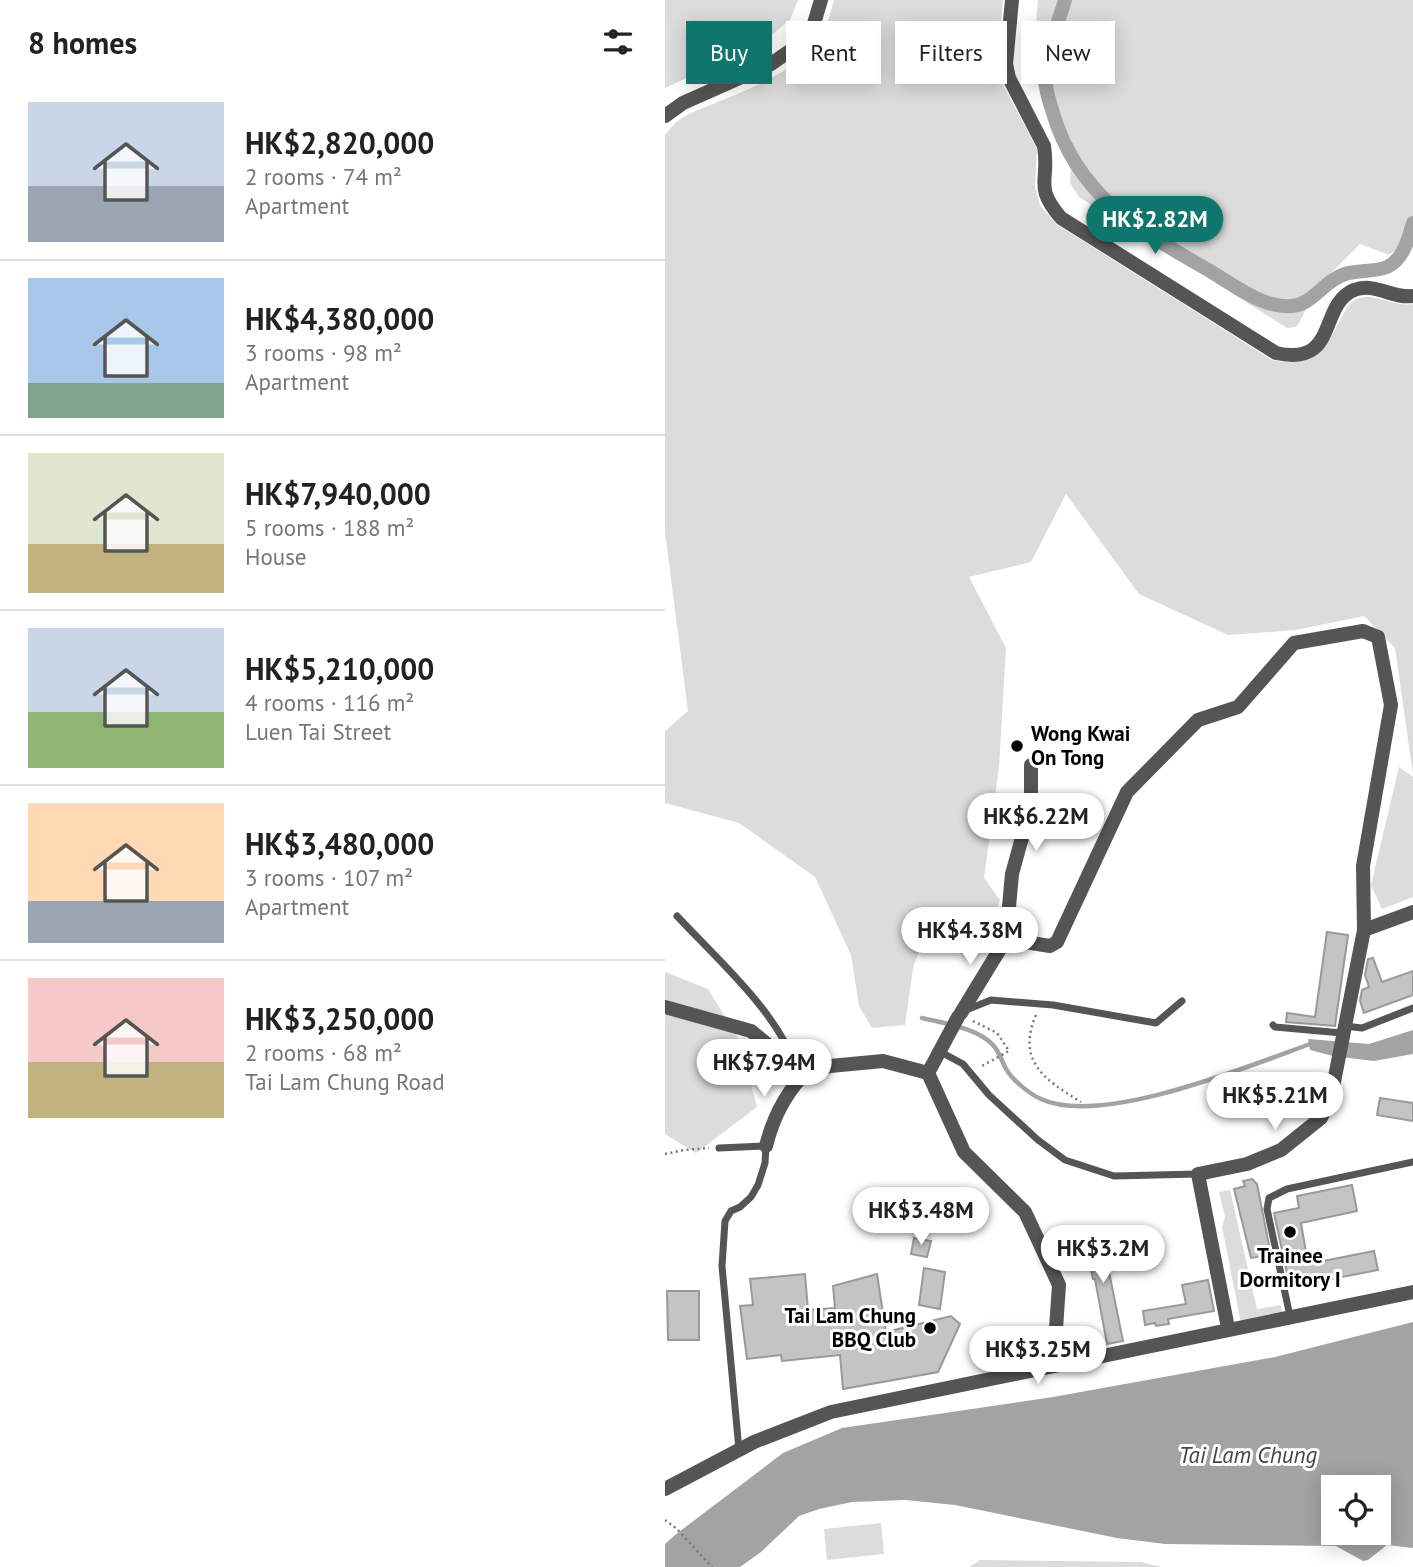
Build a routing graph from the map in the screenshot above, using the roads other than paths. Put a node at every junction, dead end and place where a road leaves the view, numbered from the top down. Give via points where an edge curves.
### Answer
1 (821, 0) edge
2 (1012, 0) edge
3 (665, 116) edge
4 (1413, 296) edge
5 (1031, 765) dead end
6 (1413, 912) edge
7 (677, 916) dead end
8 (1364, 930) junction
9 (1006, 939) junction
10 (1182, 1001) dead end
11 (665, 1007) edge
12 (1413, 1008) edge
13 (961, 1013) junction
14 (1273, 1025) dead end
15 (1343, 1032) junction
16 (942, 1045) junction
17 (800, 1071) junction
18 (928, 1073) junction
19 (766, 1146) junction
20 (719, 1148) road end
21 (1413, 1162) edge
22 (1198, 1174) junction
23 (1413, 1292) edge
24 (1290, 1316) junction
25 (1229, 1328) junction
26 (1050, 1366) junction
27 (739, 1450) junction
28 (665, 1489) edge

1 - 3 street via 813,27 794,47 771,64 683,103
2 - 4 street via 1006,64 1009,78 1044,146 1043,186 1047,201 1061,218 1285,355 1307,353 1314,347 1342,299 1353,291 1369,287 1397,297
5 - 9 street via 1031,806 1012,874
6 - 8 street
7 - 17 lane via 767,1014
8 - 9 street via 1363,866 1391,705 1378,637 1363,631 1294,643 1238,707 1198,720 1127,792 1056,942 1050,946
8 - 15 street
9 - 13 street
10 - 13 lane via 1156,1023 991,1000
11 - 17 street via 751,1031
12 - 15 lane
13 - 16 street
14 - 15 lane
15 - 22 street via 1331,1097 1321,1118 1281,1150 1247,1164
16 - 18 street
16 - 22 lane via 989,1095 1065,1160 1114,1176
17 - 18 street via 883,1061
17 - 19 street via 772,1122
18 - 26 street via 964,1152 1024,1212 1059,1285
19 - 20 lane
19 - 27 lane via 758,1185 725,1222 722,1266
21 - 24 lane via 1287,1189 1269,1198 1267,1209
22 - 25 street
23 - 24 street
24 - 25 street
25 - 26 street
26 - 27 street via 831,1412
27 - 28 street

